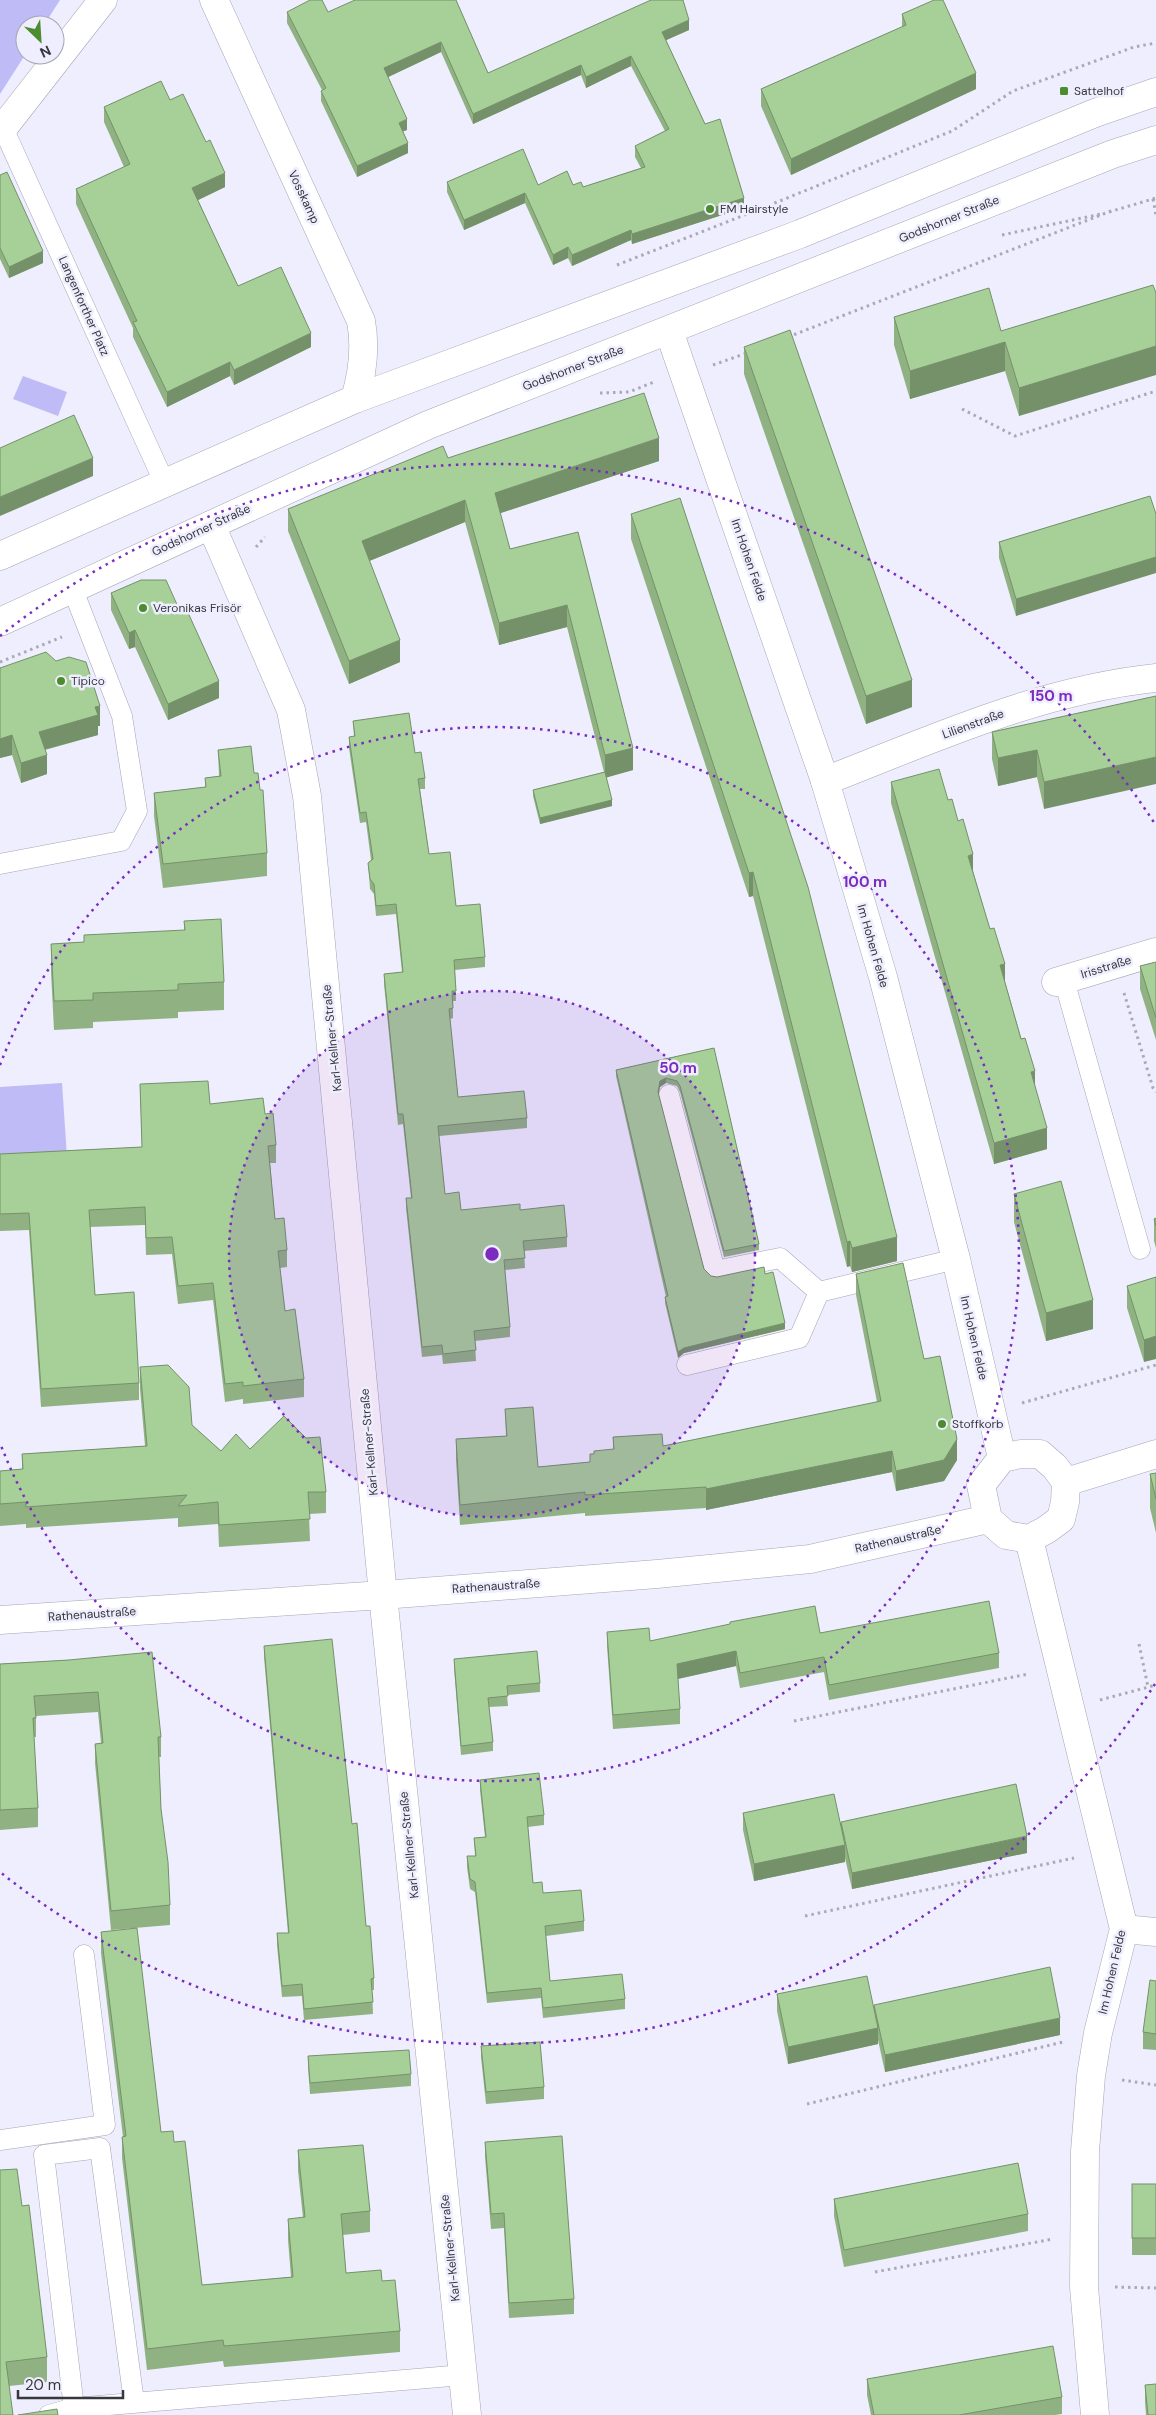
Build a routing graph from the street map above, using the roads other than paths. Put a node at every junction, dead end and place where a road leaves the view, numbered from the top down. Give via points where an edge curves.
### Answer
1 (103, 0) edge
2 (214, 0) edge
3 (1156, 92) edge
4 (2, 130) edge
5 (1156, 140) edge
6 (669, 331) junction
7 (355, 399) junction
8 (165, 484) junction
9 (211, 525) junction
10 (0, 556) edge
11 (73, 590) junction
12 (0, 622) edge
13 (1156, 678) edge
14 (825, 781) junction
15 (0, 864) edge
16 (1156, 952) edge
17 (1060, 981) joint
18 (669, 1095) dead end
19 (1140, 1249) dead end
20 (956, 1259) junction
21 (819, 1292) junction
22 (687, 1365) dead end
23 (1156, 1454) edge
24 (1002, 1458) junction
25 (1066, 1482) junction
26 (988, 1519) junction
27 (1029, 1539) junction
28 (383, 1595) junction
29 (0, 1620) edge
30 (1124, 1930) junction
31 (1156, 1932) edge
32 (84, 1956) dead end
33 (0, 2140) edge
34 (463, 2374) junction
35 (134, 2402) junction
36 (74, 2408) junction
37 (49, 2415) edge
38 (467, 2415) edge
39 (1096, 2415) edge

1 - 4 street
2 - 7 street, Vosskamp via 361,321 365,344 362,375
3 - 7 street via 1095,113 792,237
4 - 8 lane, Langenforther Platz
5 - 6 street, Godshorner Straße via 1077,168
6 - 9 street, Godshorner Straße via 428,425
6 - 14 street, Im Hohen Felde
7 - 8 street
8 - 10 street
9 - 11 street, Godshorner Straße
9 - 28 street, Karl-Kellner-Straße via 291,710 307,796
11 - 12 street, Godshorner Straße
11 - 15 lane via 122,716 137,811 121,841
13 - 14 street, Lilienstraße via 1100,687 1000,714
14 - 20 street, Im Hohen Felde via 883,977
16 - 17 street, Irisstraße
17 - 19 lane
18 - 21 lane via 715,1271 780,1258
20 - 21 lane
20 - 24 street, Im Hohen Felde
21 - 22 lane via 799,1338
23 - 25 street
24 - 25 street via 1040,1454
24 - 26 street via 981,1485
25 - 27 street via 1061,1519
26 - 27 street via 1006,1535
26 - 28 street, Rathenaustraße via 810,1559
27 - 30 street, Im Hohen Felde
28 - 29 street, Rathenaustraße
28 - 34 street, Karl-Kellner-Straße
30 - 31 street
30 - 39 street, Im Hohen Felde via 1098,2033 1085,2151 1084,2287
32 - 33 lane via 104,2125
34 - 35 lane
34 - 38 street, Karl-Kellner-Straße
35 - 36 lane
35 - 36 lane via 100,2148 44,2155
36 - 37 lane

